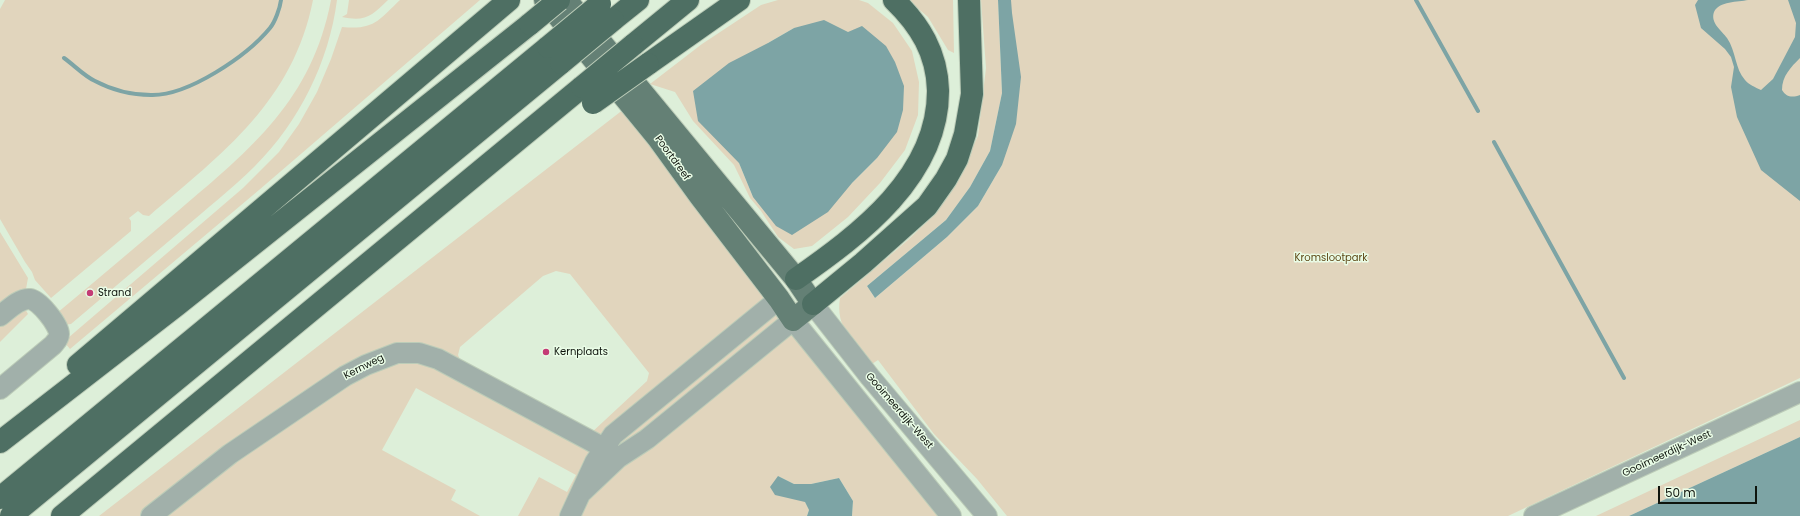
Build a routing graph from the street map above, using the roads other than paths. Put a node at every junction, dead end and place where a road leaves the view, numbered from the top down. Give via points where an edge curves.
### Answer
1 (509, 0) edge
2 (545, 0) edge
3 (559, 0) edge
4 (566, 0) edge
5 (638, 0) edge
6 (688, 0) edge
7 (739, 0) edge
8 (894, 0) edge
9 (969, 0) edge
10 (606, 8) edge
11 (588, 95) junction
12 (796, 280) junction
13 (779, 299) junction
14 (813, 304) junction
15 (0, 316) edge
16 (793, 320) junction
17 (0, 389) edge
18 (1800, 392) edge
19 (38, 412) junction
20 (0, 442) edge
21 (611, 453) junction
22 (0, 498) edge
23 (11, 516) edge
24 (62, 516) edge
25 (151, 516) edge
26 (570, 516) edge
27 (951, 516) edge
28 (987, 516) edge
29 (1534, 516) edge

1 - 19 highway via 79,364
2 - 13 main road, Poortdreef via 658,138
3 - 19 highway, bridge via 184,300
4 - 12 main road, Poortdreef
5 - 10 highway
6 - 11 highway, bridge via 633,45
7 - 11 highway, bridge via 648,64
8 - 12 highway via 916,23 933,59 938,97 931,133 915,170 886,206 845,243
9 - 14 highway via 972,94 965,134 957,159 927,206 863,264
10 - 22 highway, bridge via 548,47
10 - 23 highway, bridge via 561,63
11 - 24 highway via 545,119
12 - 13 main road
12 - 14 main road, Poortdreef
13 - 16 main road, Poortdreef
13 - 21 street via 613,435
14 - 16 main road
14 - 28 street, Gooimeerdijk-West via 870,377
15 - 17 street via 15,304 30,299 36,301 57,324 59,333 53,345
16 - 21 street via 647,439
16 - 27 street
18 - 29 street, Gooimeerdijk-West
19 - 20 highway
21 - 25 street, Kernweg via 438,359 419,353 397,353 385,356 345,376 230,454
21 - 26 street via 595,462

